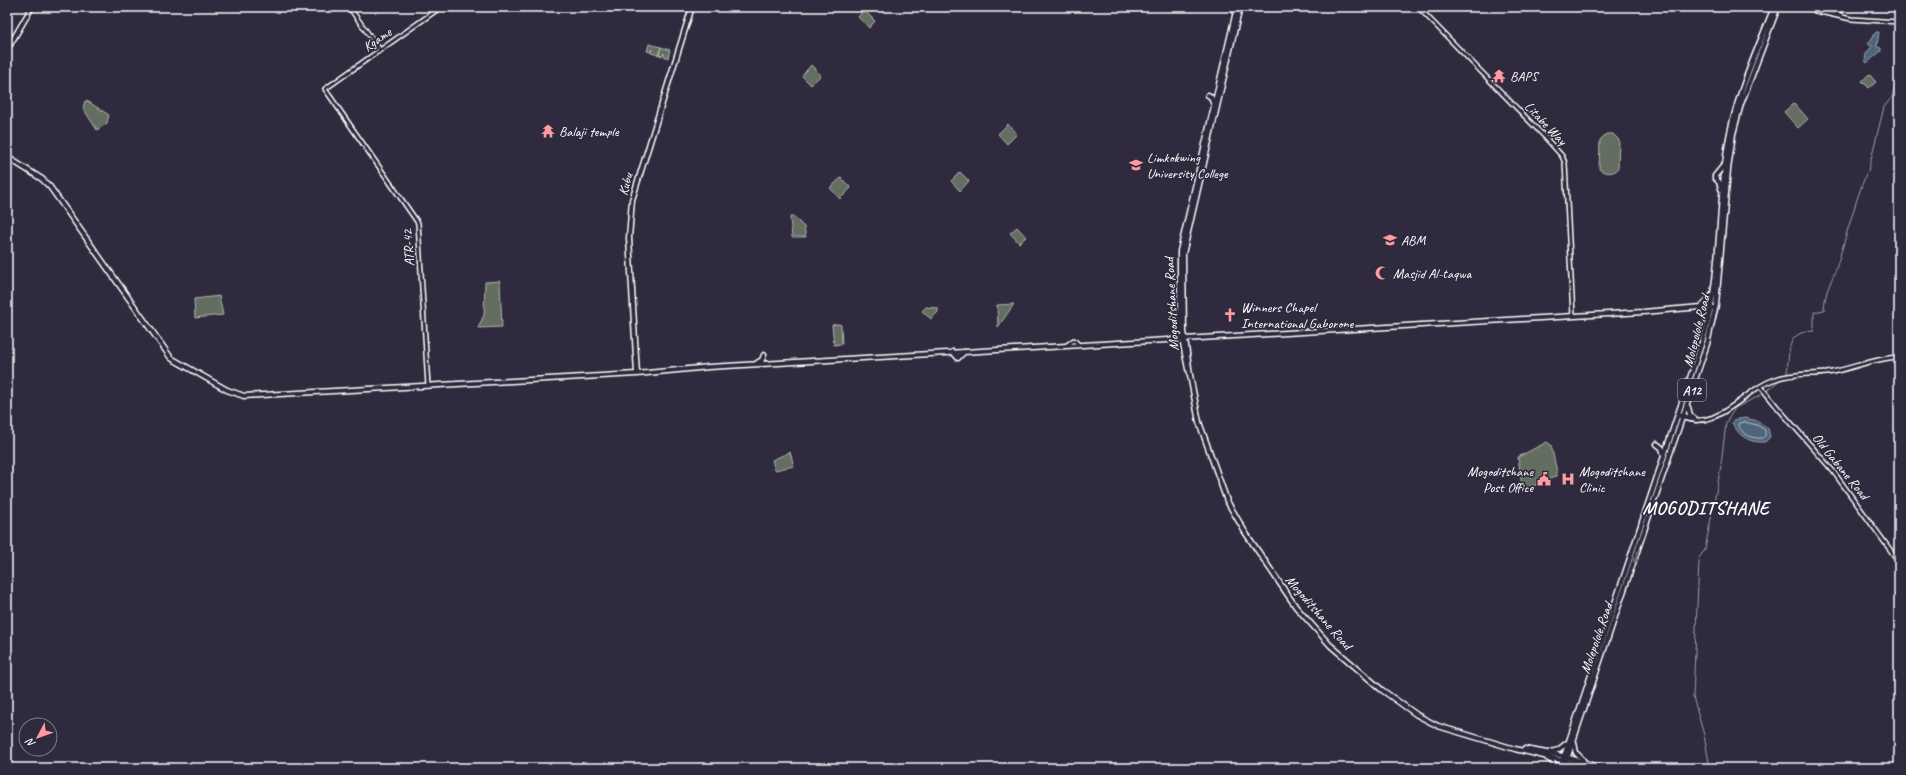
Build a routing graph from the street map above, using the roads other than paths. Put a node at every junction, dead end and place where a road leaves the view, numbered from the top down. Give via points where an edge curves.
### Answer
1 (32, 7) edge
2 (349, 7) edge
3 (441, 7) edge
4 (692, 7) edge
5 (1237, 7) edge
6 (1240, 7) edge
7 (1418, 7) edge
8 (1774, 7) edge
9 (1778, 7) edge
10 (1822, 7) edge
11 (1813, 8) edge
12 (1820, 12) junction
13 (1854, 19) junction
14 (1899, 22) edge
15 (7, 50) edge
16 (380, 50) junction
17 (325, 89) joint
18 (1217, 90) junction
19 (1213, 106) junction
20 (8, 160) edge
21 (1725, 163) junction
22 (1722, 191) junction
23 (1713, 293) junction
24 (1701, 308) junction
25 (1713, 309) junction
26 (1573, 316) junction
27 (1708, 322) junction
28 (1182, 330) junction
29 (1190, 338) junction
30 (1173, 339) junction
31 (1183, 339) junction
32 (1184, 347) junction
33 (1899, 357) edge
34 (769, 363) junction
35 (754, 364) junction
36 (637, 367) junction
37 (637, 374) junction
38 (644, 374) junction
39 (428, 386) junction
40 (1761, 387) junction
41 (1688, 404) junction
42 (1681, 415) junction
43 (1697, 420) junction
44 (1657, 444) dead end
45 (1664, 458) junction
46 (1650, 498) junction
47 (1644, 502) dead end
48 (1648, 519) junction
49 (1640, 527) junction
50 (1899, 562) edge
51 (1629, 590) dead end
52 (1622, 596) junction
53 (1587, 714) dead end
54 (1581, 719) junction
55 (1574, 740) junction
56 (1568, 741) junction
57 (1544, 754) junction
58 (1565, 758) junction
59 (1586, 765) junction
60 (1556, 768) edge
61 (1560, 768) edge
62 (1564, 768) edge
63 (1571, 768) edge
64 (1592, 768) edge
65 (1602, 768) edge

1 - 15 main road
2 - 16 street
3 - 16 street, Kgame
4 - 36 main road, Kubu via 631,205 629,238
5 - 18 main road, Mogoditshane Road
6 - 28 main road, Mogoditshane Road via 1183,252
7 - 26 street, Litabe Way via 1564,159
8 - 21 main road, Molepolole Road / A12 via 1737,103
9 - 25 main road, Molepolole Road / A12 via 1741,104 1733,134
10 - 12 street
10 - 13 street
11 - 12 street
12 - 13 street
13 - 14 street
16 - 17 street, Kgame
17 - 39 street, ATR-42 via 418,223
18 - 19 main road, Mogoditshane Road
18 - 19 main road via 1208,95
19 - 28 main road, Mogoditshane Road via 1180,251
20 - 39 main road via 42,179 50,187 166,352 178,363 205,378 238,395 249,396
21 - 22 main road, Molepolole Road / A12
21 - 22 main road via 1715,177
22 - 23 main road, Molepolole Road / A12
23 - 24 main road
23 - 25 main road, Molepolole Road / A12
24 - 25 main road
24 - 26 main road
24 - 27 main road
25 - 27 main road, Molepolole Road / A12
25 - 41 main road, Molepolole Road / A12 via 1707,344
26 - 29 main road
27 - 42 main road, Molepolole Road / A12 via 1695,358
28 - 29 main road
28 - 30 main road
28 - 31 main road, Mogoditshane Road
29 - 31 main road
29 - 32 main road
30 - 31 main road
30 - 32 main road
30 - 34 main road
31 - 32 main road, Mogoditshane Road
32 - 57 main road, Mogoditshane Road via 1197,409 1221,486 1232,510 1285,592 1317,631 1357,670 1422,718 1438,726 1509,747
33 - 40 street via 1830,372 1777,378
34 - 35 main road
34 - 35 main road via 764,356 761,361
35 - 38 main road
36 - 37 main road, Kubu
36 - 38 main road via 640,373
37 - 38 main road
37 - 39 main road
40 - 43 street via 1712,418
40 - 50 street, Old Gabane Road via 1833,471
41 - 42 main road, Molepolole Road / A12
41 - 43 main road via 1689,414
42 - 43 street
42 - 45 main road, Molepolole Road / A12
42 - 48 main road, Molepolole Road / A12
44 - 45 main road via 1662,448
45 - 46 main road, Molepolole Road / A12
46 - 47 main road
46 - 49 main road, Molepolole Road / A12
48 - 49 main road
48 -> 52 main road, Molepolole Road / A12
49 - 56 main road, Molepolole Road / A12
51 - 52 main road
52 - 54 main road, Molepolole Road / A12
53 - 54 main road
54 - 55 main road, Molepolole Road / A12
55 - 58 main road, Molepolole Road / A12
55 - 59 main road via 1577,755
56 - 57 main road via 1558,750
56 - 58 main road, Molepolole Road / A12
57 - 58 main road, Mogoditshane Road
57 - 60 main road
58 - 59 main road, Mogoditshane Road
58 - 61 main road, Molepolole Road / A12
58 - 62 main road, Molepolole Road / A12
59 - 63 main road
59 - 64 main road
59 - 65 main road

